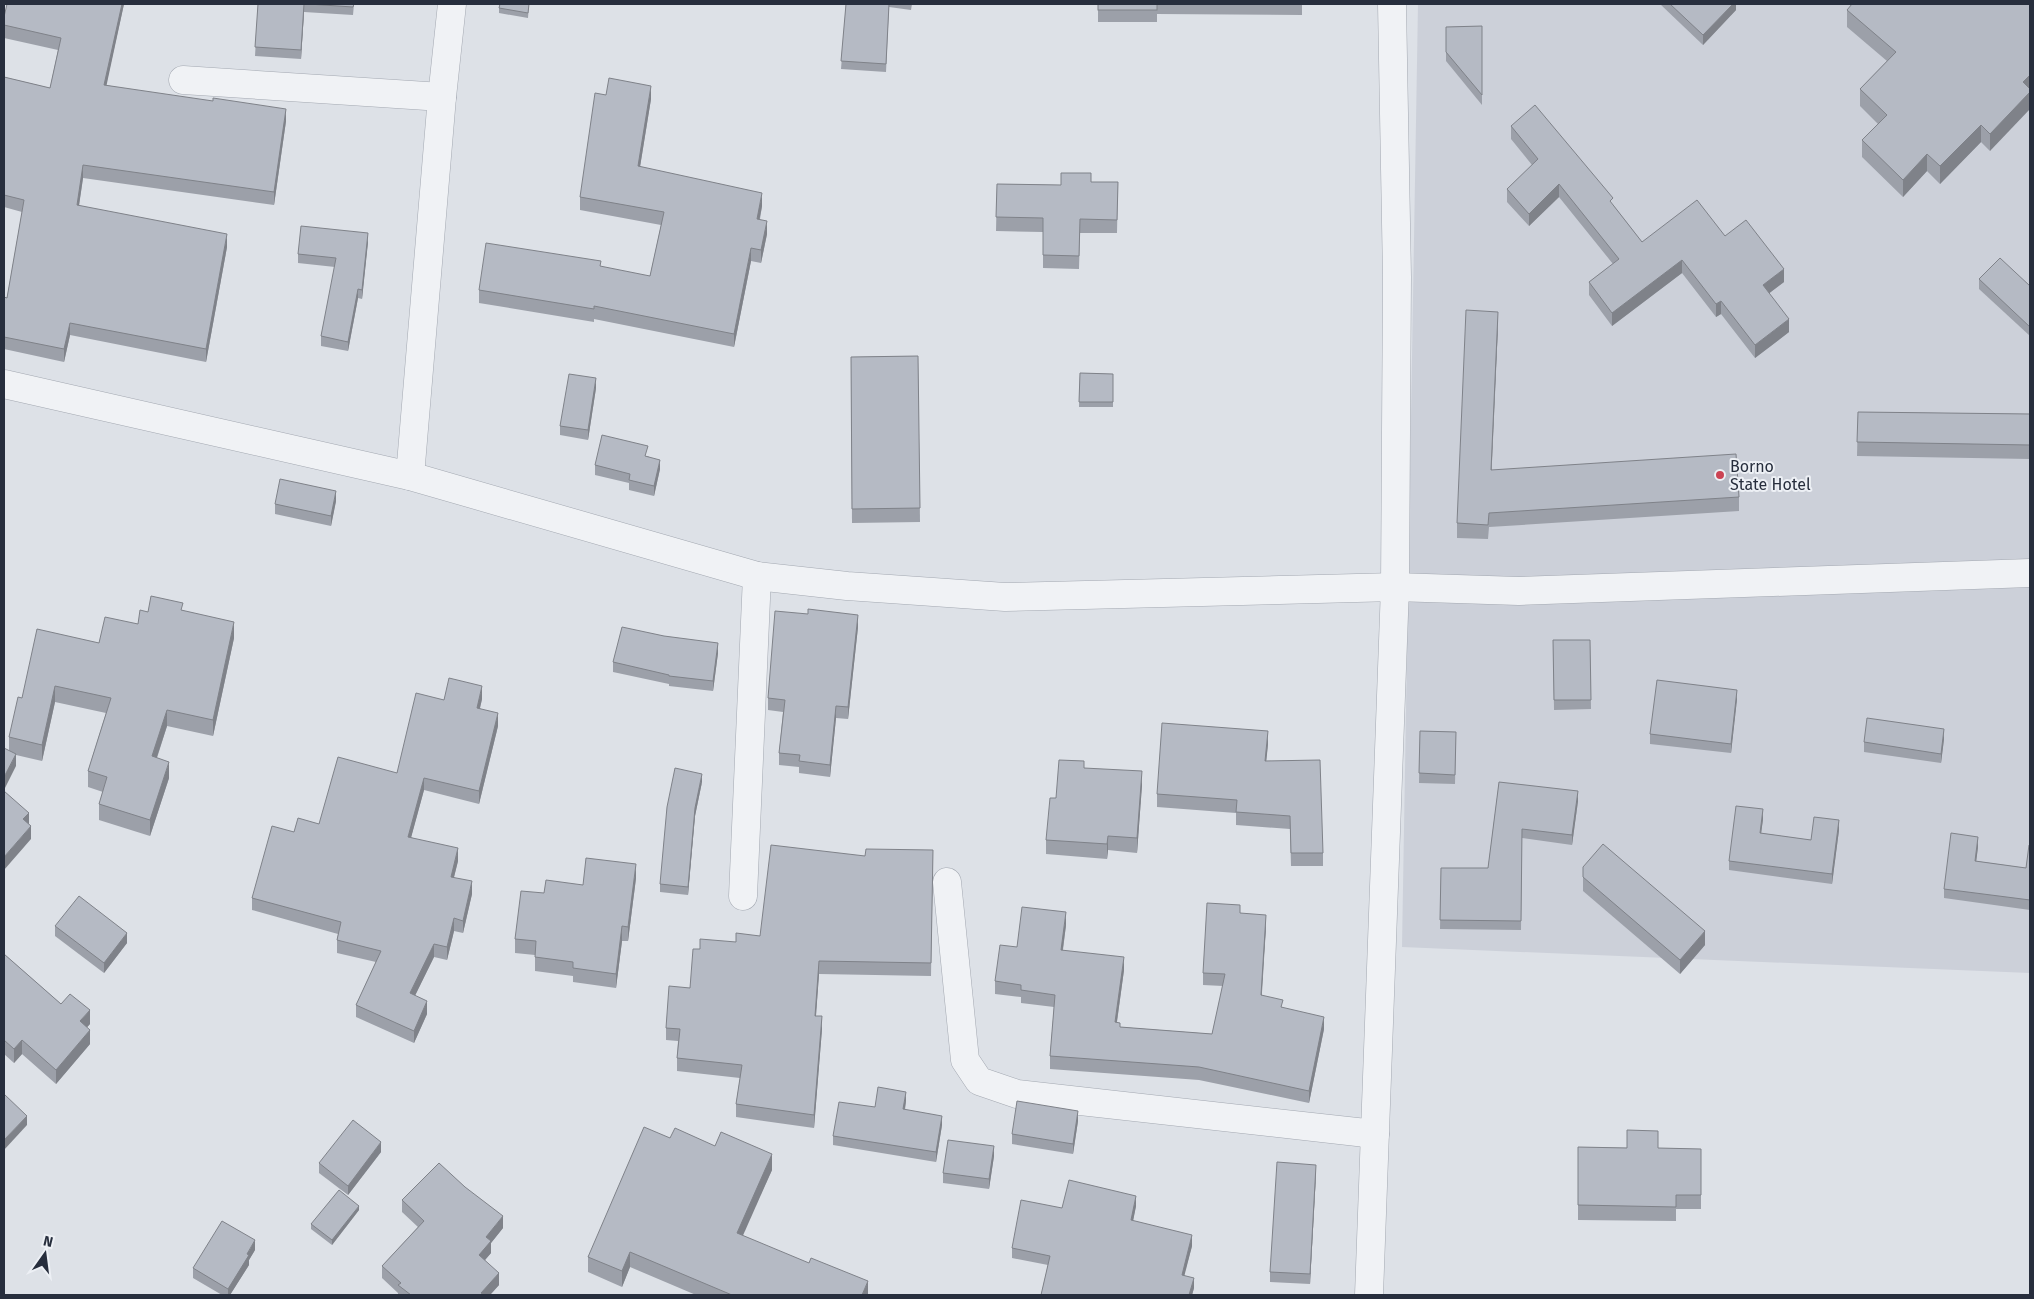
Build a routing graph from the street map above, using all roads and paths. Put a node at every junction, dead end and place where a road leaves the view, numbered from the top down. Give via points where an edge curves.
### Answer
1 (452, 4) edge
2 (1392, 4) edge
3 (183, 80) dead end
4 (442, 97) junction
5 (4, 384) edge
6 (410, 476) junction
7 (2030, 573) edge
8 (757, 576) junction
9 (1395, 587) junction
10 (947, 882) dead end
11 (743, 896) dead end
12 (1375, 1134) junction
13 (1369, 1295) edge

1 - 4 street
2 - 9 street via 1397,277
3 - 4 street
4 - 6 street
5 - 6 street
6 - 8 street
7 - 9 street via 1520,591
8 - 9 street via 1005,597
8 - 11 street
9 - 12 street
10 - 12 street via 965,1060 979,1081 1017,1094
12 - 13 street

